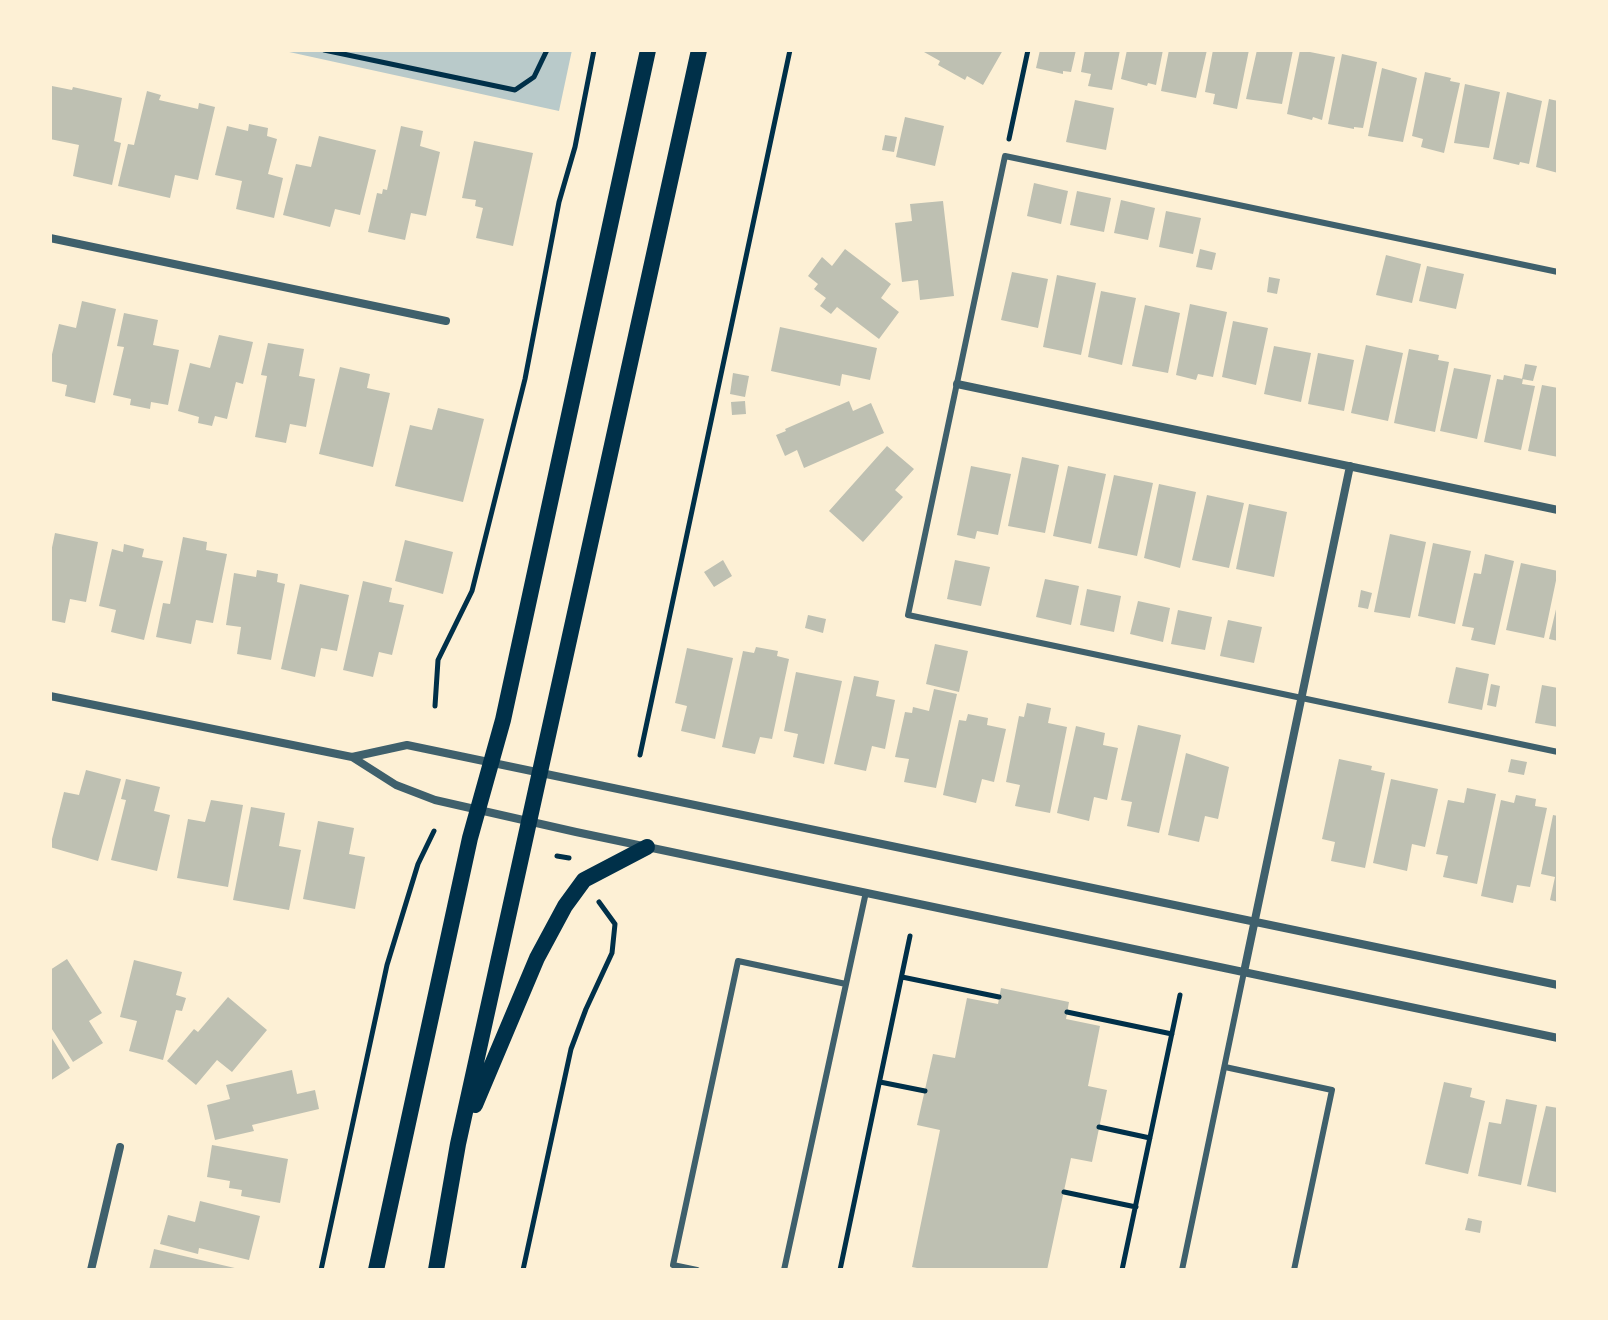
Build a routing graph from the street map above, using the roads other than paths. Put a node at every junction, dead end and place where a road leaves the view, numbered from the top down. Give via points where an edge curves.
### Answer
1 (648, 50) edge
2 (699, 50) edge
3 (50, 238) edge
4 (1558, 272) edge
5 (446, 321) dead end
6 (957, 384) junction
7 (1350, 466) junction
8 (1558, 510) edge
9 (50, 696) edge
10 (1302, 698) junction
11 (1558, 752) edge
12 (352, 757) junction
13 (491, 762) junction
14 (540, 773) junction
15 (478, 810) junction
16 (530, 821) junction
17 (647, 847) junction
18 (866, 892) junction
19 (1255, 921) junction
20 (1244, 972) junction
21 (846, 984) junction
22 (1558, 985) edge
23 (1558, 1038) edge
24 (1225, 1067) junction
25 (458, 1144) junction
26 (120, 1147) dead end
27 (91, 1270) edge
28 (376, 1270) edge
29 (436, 1270) edge
30 (697, 1270) edge
31 (784, 1270) edge
32 (1182, 1270) edge
33 (1294, 1270) edge

1 - 13 main road
2 - 14 main road
3 - 5 street
4 - 6 lane via 1005,156
6 - 7 street
6 - 10 lane via 908,615
7 - 8 street
7 - 10 street
9 - 12 street
10 - 11 lane
10 - 19 street
12 - 13 street via 407,745
12 - 15 street via 396,785
13 - 14 street
13 - 15 main road
14 - 16 main road
14 - 19 street
15 - 16 street
15 - 28 main road
16 - 17 street
16 - 25 main road
17 - 18 street
17 - 25 main road via 584,880 565,906 537,958
18 - 20 street
18 - 21 lane
19 - 20 street
19 - 22 street
20 - 23 street
20 - 24 lane
21 - 30 lane via 738,961 673,1265
21 - 31 lane
24 - 32 lane
24 - 33 lane via 1332,1090
25 - 29 main road
26 - 27 street

